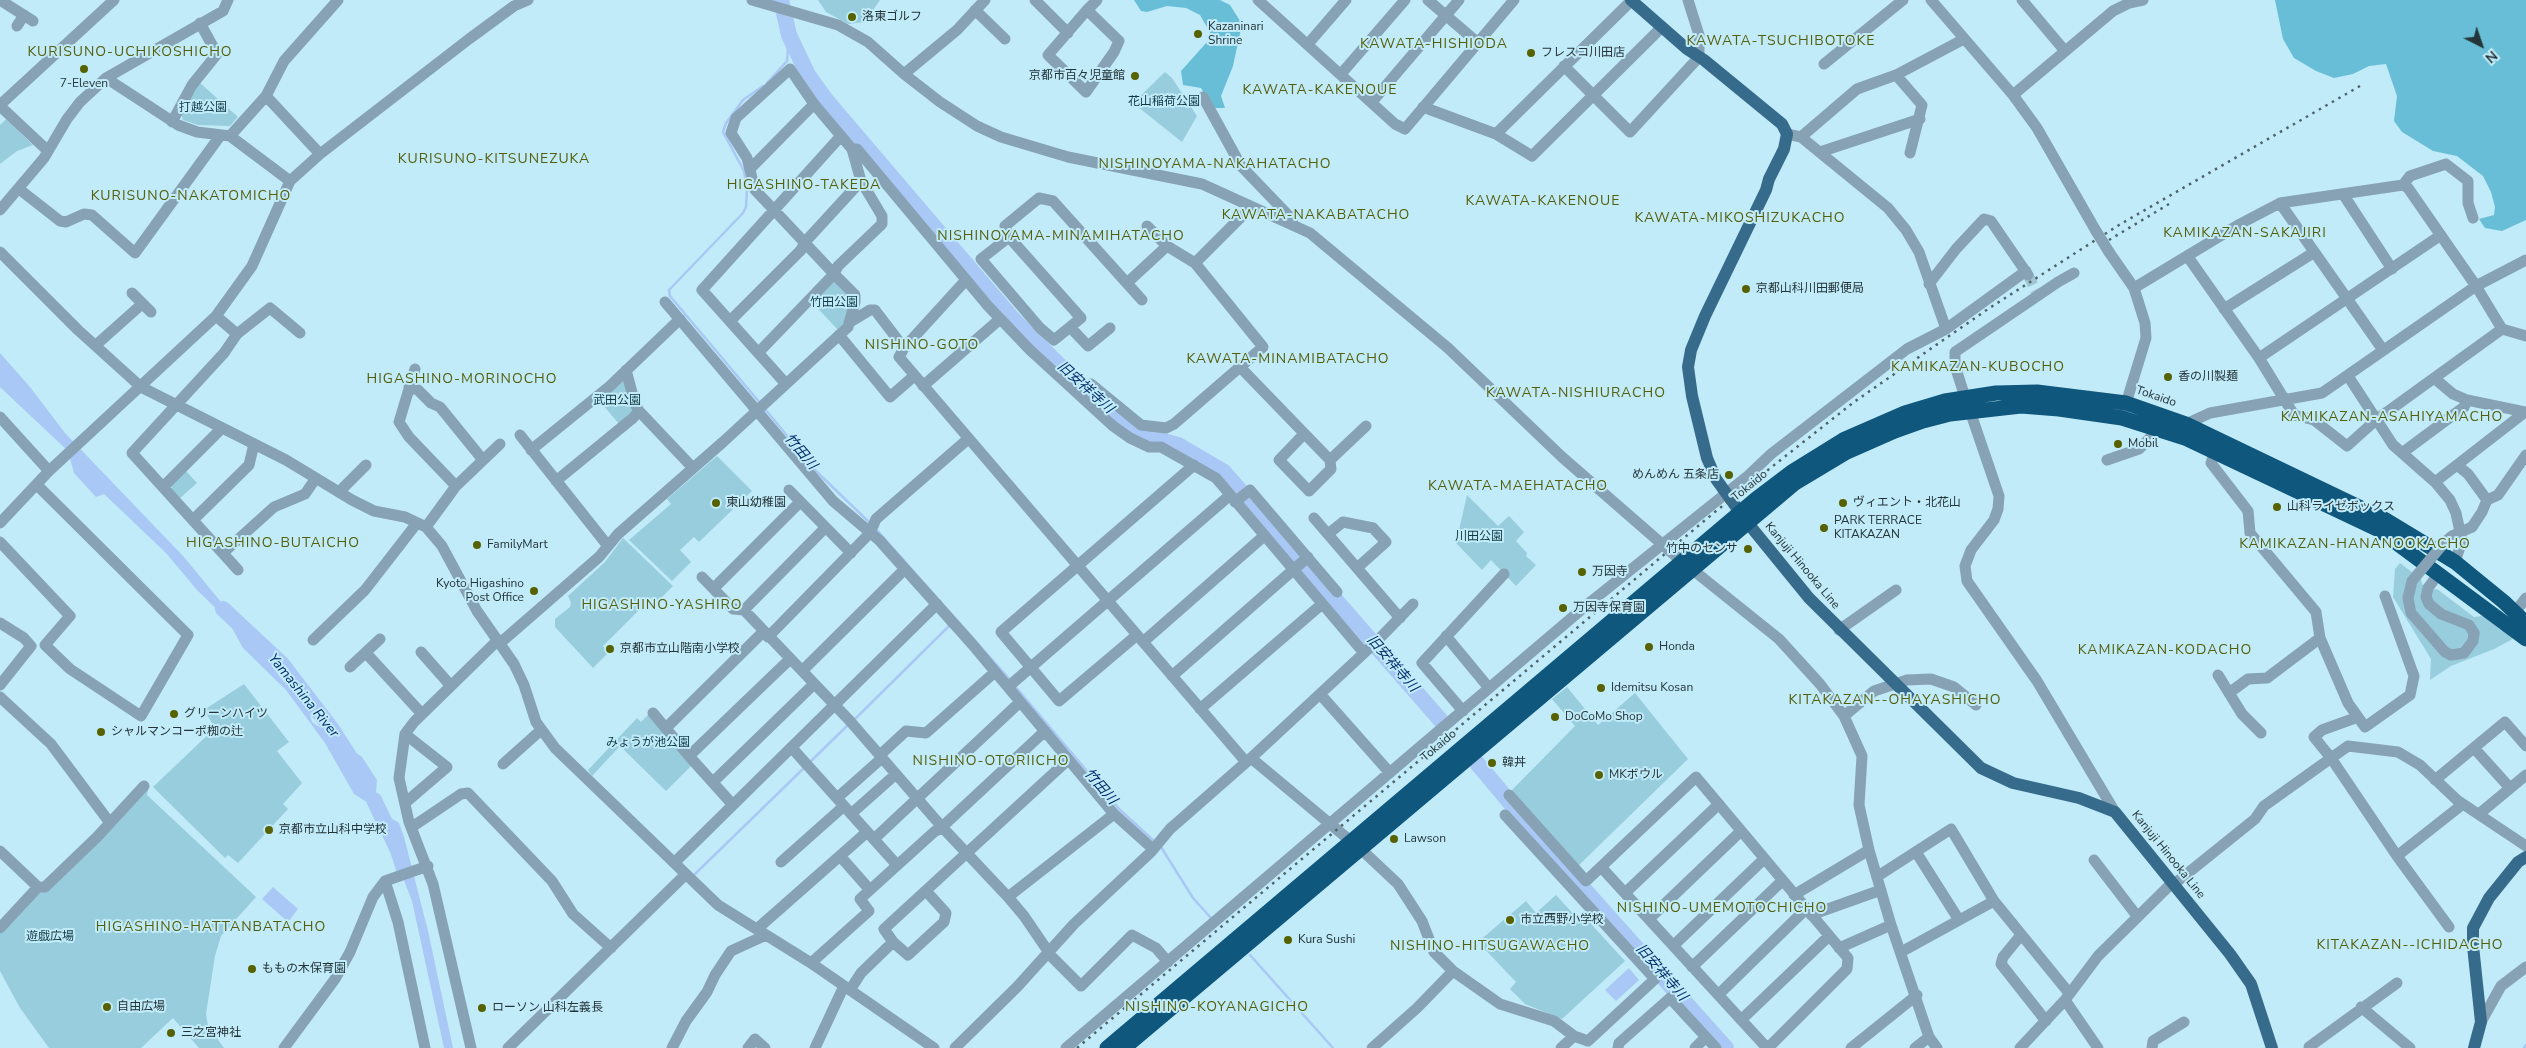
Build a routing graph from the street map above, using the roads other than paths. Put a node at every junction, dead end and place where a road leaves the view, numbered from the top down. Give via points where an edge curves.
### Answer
1 (0, 0) edge
2 (114, 0) edge
3 (228, 0) edge
4 (338, 0) edge
5 (528, 0) edge
6 (752, 0) edge
7 (985, 0) edge
8 (1035, 0) edge
9 (1097, 0) edge
10 (1258, 0) edge
11 (1346, 0) edge
12 (1405, 0) edge
13 (1428, 0) edge
14 (1458, 0) edge
15 (1514, 0) edge
16 (1631, 0) edge
17 (1688, 0) edge
18 (1903, 0) edge
19 (1931, 0) edge
20 (2022, 0) edge
21 (2143, 0) edge
22 (2128, 1) edge
23 (975, 10) junction
24 (1088, 10) junction
25 (1445, 15) junction
26 (200, 23) junction
27 (16, 26) dead end
28 (1662, 27) junction
29 (1068, 33) junction
30 (1005, 39) dead end
31 (1964, 39) junction
32 (1478, 43) junction
33 (1308, 44) junction
34 (2065, 51) junction
35 (1699, 57) junction
36 (1824, 64) dead end
37 (1564, 66) junction
38 (904, 74) junction
39 (1341, 74) junction
40 (1896, 75) junction
41 (106, 78) junction
42 (2013, 95) junction
43 (266, 96) junction
44 (1593, 96) junction
45 (1203, 97) dead end
46 (1372, 102) junction
47 (814, 104) junction
48 (0, 105) edge
49 (1423, 107) junction
50 (1920, 119) junction
51 (172, 122) junction
52 (1496, 134) junction
53 (1787, 134) junction
54 (225, 136) junction
55 (840, 137) junction
56 (1801, 137) junction
57 (852, 149) junction
58 (48, 151) junction
59 (1820, 152) junction
60 (1910, 153) dead end
61 (320, 154) junction
62 (750, 169) junction
63 (290, 181) junction
64 (861, 181) junction
65 (2403, 185) junction
66 (19, 189) junction
67 (2342, 194) junction
68 (2280, 203) junction
69 (1251, 207) junction
70 (0, 210) edge
71 (775, 211) junction
72 (2473, 218) dead end
73 (1293, 224) junction
74 (1147, 226) dead end
75 (2441, 236) junction
76 (1009, 237) junction
77 (805, 242) junction
78 (1167, 246) junction
79 (0, 252) edge
80 (2313, 253) junction
81 (2188, 257) junction
82 (2526, 260) edge
83 (1195, 263) junction
84 (2392, 269) junction
85 (2074, 273) dead end
86 (834, 274) junction
87 (966, 280) junction
88 (1128, 283) junction
89 (1929, 284) junction
90 (2476, 286) junction
91 (2134, 288) junction
92 (132, 293) dead end
93 (1142, 300) dead end
94 (2346, 300) junction
95 (665, 302) dead end
96 (142, 304) junction
97 (2224, 308) junction
98 (151, 312) dead end
99 (216, 316) junction
100 (680, 319) junction
101 (1000, 319) junction
102 (730, 321) junction
103 (850, 322) junction
104 (1070, 327) junction
105 (1110, 328) dead end
106 (1946, 329) junction
107 (2502, 329) junction
108 (300, 333) dead end
109 (237, 334) junction
110 (840, 335) junction
111 (2525, 335) edge
112 (96, 345) junction
113 (904, 348) junction
114 (2382, 350) junction
115 (758, 353) junction
116 (2259, 358) junction
117 (1240, 367) junction
118 (415, 368) dead end
119 (626, 370) junction
120 (914, 376) junction
121 (2348, 376) junction
122 (2434, 378) junction
123 (786, 384) junction
124 (1091, 384) dead end
125 (923, 386) junction
126 (141, 387) junction
127 (409, 387) junction
128 (2286, 399) junction
129 (2467, 400) junction
130 (2126, 403) junction
131 (1967, 404) junction
132 (178, 405) junction
133 (758, 408) junction
134 (640, 411) junction
135 (2525, 412) edge
136 (0, 417) edge
137 (2122, 418) junction
138 (2376, 420) junction
139 (2186, 424) junction
140 (1366, 426) dead end
141 (222, 428) junction
142 (2159, 429) junction
143 (1304, 434) junction
144 (520, 435) dead end
145 (968, 438) junction
146 (1163, 439) junction
147 (254, 444) junction
148 (500, 444) dead end
149 (532, 450) junction
150 (2215, 452) junction
151 (2402, 453) junction
152 (2526, 455) edge
153 (483, 460) junction
154 (1330, 460) junction
155 (2107, 460) dead end
156 (366, 464) dead end
157 (1194, 465) junction
158 (2457, 465) junction
159 (52, 468) junction
160 (693, 468) junction
161 (316, 478) junction
162 (556, 481) junction
163 (2435, 482) junction
164 (37, 485) junction
165 (456, 486) junction
166 (163, 487) junction
167 (789, 490) dead end
168 (339, 492) junction
169 (1725, 492) junction
170 (1238, 497) junction
171 (2487, 500) junction
172 (800, 502) junction
173 (1314, 518) dead end
174 (1743, 518) junction
175 (193, 520) junction
176 (0, 523) edge
177 (422, 525) junction
178 (873, 526) junction
179 (826, 528) junction
180 (1328, 534) junction
181 (1264, 536) junction
182 (0, 542) edge
183 (1662, 543) junction
184 (608, 546) junction
185 (222, 553) junction
186 (850, 553) junction
187 (1308, 557) junction
188 (2455, 562) junction
189 (1687, 565) junction
190 (1078, 566) junction
191 (1295, 568) junction
192 (1357, 568) junction
193 (905, 569) junction
194 (238, 570) dead end
195 (2439, 573) junction
196 (1504, 574) dead end
197 (702, 577) dead end
198 (714, 588) junction
199 (1896, 590) dead end
200 (1337, 592) dead end
201 (2385, 596) dead end
202 (2526, 598) edge
203 (1107, 601) junction
204 (937, 604) junction
205 (1322, 604) junction
206 (1413, 604) dead end
207 (744, 610) junction
208 (1400, 618) junction
209 (2520, 618) edge
210 (0, 623) edge
211 (1839, 630) junction
212 (766, 634) junction
213 (1446, 636) junction
214 (2320, 638) junction
215 (380, 639) dead end
216 (1140, 639) junction
217 (2526, 639) edge
218 (313, 640) dead end
219 (498, 643) junction
220 (1371, 647) junction
221 (421, 652) dead end
222 (366, 653) junction
223 (790, 659) junction
224 (350, 667) dead end
225 (1030, 667) junction
226 (802, 671) junction
227 (995, 672) junction
228 (2218, 675) dead end
229 (1172, 676) junction
230 (814, 684) junction
231 (1011, 684) junction
232 (1895, 684) junction
233 (0, 685) edge
234 (451, 686) junction
235 (1489, 688) junction
236 (2229, 693) junction
237 (1320, 694) junction
238 (0, 698) edge
239 (1020, 702) junction
240 (1976, 705) dead end
241 (836, 706) junction
242 (1200, 709) junction
243 (1463, 711) junction
244 (654, 713) dead end
245 (422, 714) junction
246 (1844, 716) junction
247 (2358, 717) junction
248 (666, 728) junction
249 (541, 730) junction
250 (1044, 731) junction
251 (2261, 733) dead end
252 (405, 734) junction
253 (2526, 746) edge
254 (792, 748) junction
255 (2474, 748) junction
256 (689, 756) junction
257 (881, 756) junction
258 (2331, 758) junction
259 (1068, 760) junction
260 (1248, 760) junction
261 (503, 764) dead end
262 (1390, 773) junction
263 (896, 774) junction
264 (2526, 775) edge
265 (2435, 780) junction
266 (713, 782) junction
267 (144, 786) dead end
268 (2510, 788) junction
269 (1510, 796) dead end
270 (918, 798) junction
271 (405, 803) junction
272 (1719, 804) junction
273 (2463, 804) junction
274 (733, 805) junction
275 (844, 806) junction
276 (2115, 812) junction
277 (1114, 814) junction
278 (2479, 814) junction
279 (1504, 815) dead end
280 (110, 823) junction
281 (1329, 824) junction
282 (412, 827) junction
283 (942, 827) junction
284 (1741, 831) junction
285 (871, 836) junction
286 (1355, 845) junction
287 (2526, 846) edge
288 (1153, 849) junction
289 (1869, 850) junction
290 (0, 851) edge
291 (1916, 852) junction
292 (967, 854) junction
293 (840, 856) junction
294 (2397, 856) junction
295 (2526, 857) edge
296 (1764, 859) junction
297 (1567, 860) junction
298 (2094, 860) dead end
299 (782, 862) dead end
300 (674, 863) junction
301 (897, 865) junction
302 (428, 866) junction
303 (1601, 867) junction
304 (1555, 870) junction
305 (685, 875) junction
306 (1878, 876) junction
307 (385, 881) junction
308 (1782, 881) junction
309 (2173, 884) junction
310 (38, 888) junction
311 (870, 890) junction
312 (1881, 890) junction
313 (926, 891) junction
314 (1625, 893) junction
315 (1794, 895) junction
316 (1008, 897) junction
317 (1994, 901) junction
318 (1809, 912) junction
319 (2137, 916) junction
320 (1649, 919) junction
321 (1959, 920) junction
322 (1891, 925) junction
323 (0, 928) edge
324 (2449, 928) dead end
325 (761, 932) junction
326 (2021, 935) junction
327 (1829, 936) junction
328 (893, 942) junction
329 (1674, 945) junction
330 (611, 948) junction
331 (1839, 948) junction
332 (1048, 951) junction
333 (1901, 952) junction
334 (1168, 962) junction
335 (811, 963) junction
336 (1692, 966) junction
337 (2526, 967) edge
338 (1453, 971) junction
339 (2397, 982) dead end
340 (847, 988) junction
341 (1718, 995) junction
342 (1917, 995) junction
343 (2067, 997) junction
344 (2361, 1007) junction
345 (1741, 1020) junction
346 (2046, 1021) junction
347 (2184, 1022) dead end
348 (2481, 1022) junction
349 (1574, 1036) junction
350 (1706, 1037) junction
351 (1929, 1037) junction
352 (514, 1046) edge
353 (2309, 1047) dead end
354 (284, 1048) edge
355 (425, 1048) edge
356 (471, 1048) edge
357 (672, 1048) edge
358 (748, 1048) edge
359 (765, 1048) edge
360 (815, 1048) edge
361 (934, 1048) edge
362 (955, 1048) edge
363 (1066, 1048) edge
364 (1106, 1048) edge
365 (1124, 1048) edge
366 (1372, 1048) edge
367 (1561, 1048) edge
368 (1618, 1048) edge
369 (1695, 1048) edge
370 (1716, 1048) edge
371 (1767, 1048) edge
372 (1851, 1048) edge
373 (1915, 1048) edge
374 (1937, 1048) edge
375 (2020, 1048) edge
376 (2098, 1048) edge
377 (2152, 1048) edge
378 (2272, 1048) edge
379 (2410, 1048) edge
380 (2474, 1048) edge

1 - 27 street via 28,18
2 - 48 street
3 - 26 street via 223,11
4 - 43 street via 284,61
5 - 61 street via 514,6
6 - 38 street via 838,25 868,42
7 - 23 street
8 - 29 street
9 - 24 street
10 - 33 street
11 - 33 street
12 - 39 street
13 - 25 street
14 - 25 street
15 - 32 street
16 - 28 main road
16 - 37 street
17 - 35 street via 1699,35
18 - 36 street
19 - 31 street
20 - 34 street
21 - 22 street
22 - 34 street
23 - 30 street
23 - 38 street via 957,30
24 - 29 street
24 - 29 street via 1119,41 1086,92 1048,55
25 - 32 street
25 - 46 street
26 - 41 street
26 - 51 street via 217,54 192,85
28 - 35 main road
28 - 44 street
31 - 40 street
31 - 42 street
32 - 49 street
33 - 39 street
34 - 42 street
35 - 44 street via 1630,132
35 - 53 main road via 1782,124
37 - 44 street
37 - 52 street
38 - 69 street via 977,126 1001,137 1068,157 1202,184
39 - 46 street
40 - 50 street via 1922,105
40 - 56 street via 1858,89
41 - 51 street
41 - 58 street via 77,106
42 - 91 street, bridge via 2037,128 2109,252
43 - 54 street
43 - 61 street
44 - 52 street via 1532,156
45 - 73 street via 1241,166
46 - 49 street via 1405,129
47 - 55 street
47 - 62 street
47 - 62 street via 790,69 736,118 731,133
48 - 58 street
49 - 52 street
50 - 59 street
50 - 60 street
51 - 54 street via 197,132
53 - 56 street
53 - 169 main road, Kanjuji Hinooka Line via 1784,149 1705,316 1689,359 1691,389 1701,434 1712,470
54 - 63 street
54 - 66 street via 135,253 92,215 60,221
55 - 57 street
55 - 71 street
56 - 59 street
57 - 64 street
57 - 87 street via 857,149
58 - 66 street
59 - 89 street via 1894,215 1919,252
61 - 63 street
62 - 71 street via 755,190
63 - 99 street via 252,266
64 - 77 street
64 - 86 street via 882,216 882,224 838,266
65 - 67 street
65 - 72 street via 2410,176 2446,164 2468,181 2468,203
65 - 75 street
66 - 70 street
67 - 68 street
67 - 84 street
68 - 80 street
68 - 81 street
69 - 73 street
69 - 83 street
71 - 77 street
71 - 102 street via 702,290
73 - 183 street via 1310,233 1448,348 1556,451
74 - 78 street
75 - 84 street
75 - 90 street
76 - 88 street via 1005,226 1039,198 1053,201
76 - 104 street via 1080,318
76 - 104 street via 981,259 1054,340
77 - 86 street
77 - 102 street via 801,250
78 - 83 street
78 - 88 street
79 - 112 street
80 - 94 street
80 - 97 street
81 - 91 street
81 - 97 street
82 - 90 street
83 - 117 street via 1263,347
84 - 94 street
85 - 131 street via 1954,352 1954,366
86 - 103 street via 855,295
86 - 115 street
87 - 101 street
87 - 113 street
88 - 93 street
89 - 106 street
89 - 106 street via 1984,219 1991,221 2027,273
90 - 107 street
90 - 114 street
91 - 130 street via 2142,307 2146,338
92 - 96 street
94 - 114 street
94 - 116 street
95 - 100 street
96 - 98 street
96 - 112 street
97 - 116 street
99 - 109 street
99 - 126 street
100 - 119 street
100 - 133 street
101 - 125 street
101 - 146 street via 1113,426 1149,446
102 - 115 street
103 - 110 street
103 - 113 street via 875,310
104 - 105 street via 1088,346
106 - 169 street via 1907,349 1885,365
107 - 111 street
107 - 122 street
108 - 109 street via 270,308
109 - 132 street
110 - 120 street via 890,397
110 - 123 street
112 - 126 street
113 - 120 street via 898,357
114 - 121 street
115 - 123 street
116 - 128 street
117 - 143 street
117 - 146 street via 1174,424
118 - 127 street
119 - 134 street
119 - 149 street
120 - 125 street
121 - 128 street via 2322,393
121 - 138 street
122 - 129 street via 2453,394
122 - 138 street
123 - 133 street
124 - 146 street
125 - 145 street
126 - 132 street
126 - 159 street
127 - 153 street via 440,407
127 - 165 street via 400,422 409,437
128 - 138 street via 2294,415 2314,420 2348,446
128 - 139 street via 2210,413
129 - 135 street
129 - 151 street via 2464,407
130 - 131 highway, Tokaido via 2037,392
130 - 137 street
130 - 139 highway, Tokaido
131 - 137 highway, Tokaido via 2067,410
131 - 174 highway, Tokaido via 1905,413 1843,440 1793,471
131 - 276 street via 1999,496 1994,520 1971,550 1965,566 1967,581 2037,681
132 - 141 street
132 - 166 street via 132,453
133 - 160 street
133 - 178 street via 833,501
134 - 160 street
134 - 162 street
135 - 158 street
136 - 159 street
137 - 142 highway, Tokaido
138 - 151 street
139 - 188 highway, Tokaido via 2384,519
140 - 154 street
141 - 147 street
141 - 166 street
142 - 150 highway, Tokaido
142 - 155 street via 2139,449
143 - 154 street
143 - 154 street via 1279,460 1309,491 1331,470
144 - 149 street
145 - 178 street
145 - 190 street
146 - 157 street
147 - 161 street
147 - 175 street via 249,465
148 - 153 street
149 - 162 street
150 - 195 highway, Tokaido via 2379,530
150 - 214 street via 2212,463 2248,511 2250,533 2316,612
151 - 163 street
152 - 171 street via 2498,495
153 - 165 street
156 - 168 street
157 - 170 street
157 - 190 street
158 - 163 street
158 - 171 street
159 - 164 street
160 - 184 street
161 - 168 street
161 - 185 street via 305,494 274,508
162 - 184 street
163 - 188 street via 2456,513 2462,541
164 - 176 street
164 - 182 street via 188,635 142,716 70,669 45,645 70,616
165 - 177 street
166 - 175 street
167 - 172 street
168 - 177 street via 374,510 405,517
169 - 174 main road, Kanjuji Hinooka Line
169 - 183 street
170 - 181 street
170 - 187 street
170 - 203 street
171 - 195 street, bridge via 2472,527 2452,536 2417,574 2409,588 2408,606 2419,623 2445,652 2451,655 2464,653 2473,641 2474,633 2469,625 2433,609 2426,597 2428,588
172 - 179 street
172 - 198 street
173 - 180 street
174 - 189 highway, Tokaido
174 - 211 main road, Kanjuji Hinooka Line via 1808,598
175 - 185 street
177 - 218 street via 365,590
177 - 219 street via 442,546 477,612
178 - 186 street
178 - 193 street
179 - 186 street
179 - 207 street
180 - 192 street
180 - 192 street via 1343,522 1373,528 1386,542
181 - 191 street
181 - 216 street
183 - 189 street
183 - 235 street
184 - 219 street via 600,557
185 - 194 street
186 - 212 street
187 - 191 street
187 - 200 street
188 - 209 highway, Tokaido
189 - 246 street via 1779,639
189 - 286 highway, Tokaido
190 - 203 street
190 - 225 street via 1001,632
191 - 205 street
191 - 229 street
192 - 208 street
193 - 204 street
193 - 226 street
195 - 217 highway, Tokaido
196 - 213 street
197 - 198 street
198 - 207 street via 733,608
199 - 211 street
201 - 247 street via 2414,676 2410,695 2365,727
202 - 209 street
203 - 216 street
203 - 225 street
204 - 227 street
204 - 241 street
205 - 220 street
205 - 242 street
206 - 208 street
207 - 212 street
208 - 220 street
210 - 233 street via 31,646
211 - 232 main road, Kanjuji Hinooka Line
212 - 223 street
212 - 248 street
213 - 235 street
213 - 243 street via 1422,664
214 - 236 street via 2267,678 2248,679
214 - 247 street via 2348,703
215 - 222 street
216 - 225 street via 1059,701
216 - 229 street
219 - 234 street
219 - 249 street via 514,664
220 - 237 street
221 - 234 street
222 - 224 street
222 - 245 street
223 - 226 street
223 - 256 street
225 - 231 street
226 - 230 street
227 - 231 street
227 - 257 street via 926,733 906,731
228 - 236 street
229 - 242 street
230 - 241 street
230 - 266 street
231 - 239 street
232 - 240 street via 1931,679 1954,687
232 - 246 street via 1874,691
232 - 276 main road, Kanjuji Hinooka Line via 1986,772 2013,783 2079,798
234 - 245 street
235 - 243 street
236 - 251 street via 2242,714
237 - 260 street
237 - 262 street
238 - 280 street via 51,744
239 - 250 street
239 - 270 street
241 - 254 street
241 - 257 street
242 - 260 street
243 - 262 street
244 - 248 street
245 - 252 street
246 - 289 street via 1862,756 1859,805
247 - 258 street via 2322,730 2314,737
248 - 256 street
249 - 261 street
249 - 300 street via 555,748
250 - 259 street
250 - 283 street
252 - 271 street via 399,778
252 - 271 street via 447,767
253 - 255 street via 2505,722
254 - 274 street
254 - 275 street
255 - 265 street
255 - 268 street
256 - 266 street
257 - 263 street
257 - 275 street
258 - 265 street via 2348,746 2398,752 2420,765
258 - 294 street
258 - 309 street via 2264,806 2255,818 2199,866
259 - 277 street
259 - 292 street
260 - 281 street
260 - 288 street via 1170,829
262 - 281 street
263 - 270 street
263 - 275 street
264 - 268 street
265 - 273 street
266 - 274 street
267 - 280 street
268 - 278 street
269 - 297 street
270 - 283 street
270 - 285 street
271 - 282 street
272 - 284 street
272 - 303 street via 1696,777
272 - 314 street
273 - 278 street
273 - 294 street
274 - 300 street
275 - 285 street
275 - 299 street
276 - 309 main road, Kanjuji Hinooka Line
277 - 288 street
277 - 316 street
278 - 287 street
279 - 304 street
280 - 310 street via 45,887
281 - 286 street
281 - 334 street
282 - 302 street
282 - 330 street via 461,794 468,793 552,881 573,914
283 - 292 street
283 - 301 street
284 - 296 street
284 - 320 street
285 - 293 street
285 - 301 street
286 - 338 street via 1398,884 1422,921 1434,952
286 - 364 highway, Tokaido
286 - 365 highway, Tokaido
288 - 332 street
289 - 306 street
289 - 315 street
290 - 310 street
291 - 306 street
291 - 317 street via 1951,829
291 - 321 street
292 - 313 street
292 - 316 street
293 - 311 street
293 - 325 street
294 - 324 street
295 - 348 main road via 2518,862 2489,898 2473,928
296 - 308 street
296 - 329 street
297 - 303 street via 1586,881
297 - 304 street
298 - 319 street
300 - 305 street
301 - 311 street
302 - 307 street
302 - 356 street
303 - 314 street
304 - 349 street via 1655,980 1588,1041
305 - 325 street via 718,905
305 - 330 street
306 - 312 street
307 - 354 street via 373,897 350,952 334,979
307 - 355 street via 398,922
308 - 315 street
308 - 336 street
309 - 319 street
309 - 378 main road, Kanjuji Hinooka Line via 2251,984
310 - 323 street
311 - 335 street via 860,899 869,912
312 - 318 street
312 - 322 street
313 - 328 street via 884,930
313 - 328 street via 946,913 944,922 908,955
314 - 320 street
315 - 318 street
316 - 332 street
317 - 321 street
317 - 326 street
318 - 327 street
318 - 341 street
319 - 343 street via 2098,956
320 - 329 street
321 - 333 street
322 - 331 street
322 - 333 street
325 - 335 street
325 - 357 street via 731,951
326 - 343 street
326 - 346 street via 2002,957 2001,964
327 - 331 street
327 - 345 street
328 - 340 street
329 - 336 street
330 - 352 street
331 - 371 street via 1848,958 1847,969
332 - 334 street via 1081,986 1132,935 1156,948
332 - 362 street via 1017,988
333 - 342 street
334 - 363 street
335 - 340 street
336 - 341 street
337 - 348 street via 2501,986
338 - 349 street via 1500,1004 1554,1021
338 - 366 street
339 - 344 street
340 - 360 street
340 - 361 street
341 - 345 street
342 - 351 street
342 - 372 street
343 - 346 street
343 - 376 street
344 - 353 street
344 - 379 street
345 - 371 street
346 - 375 street
347 - 377 street via 2153,1041
348 - 380 main road
349 - 367 street
350 - 368 street via 1670,998 1619,1043
350 - 369 street
350 - 370 street
351 - 373 street
351 - 374 street
358 - 359 street via 755,1039

